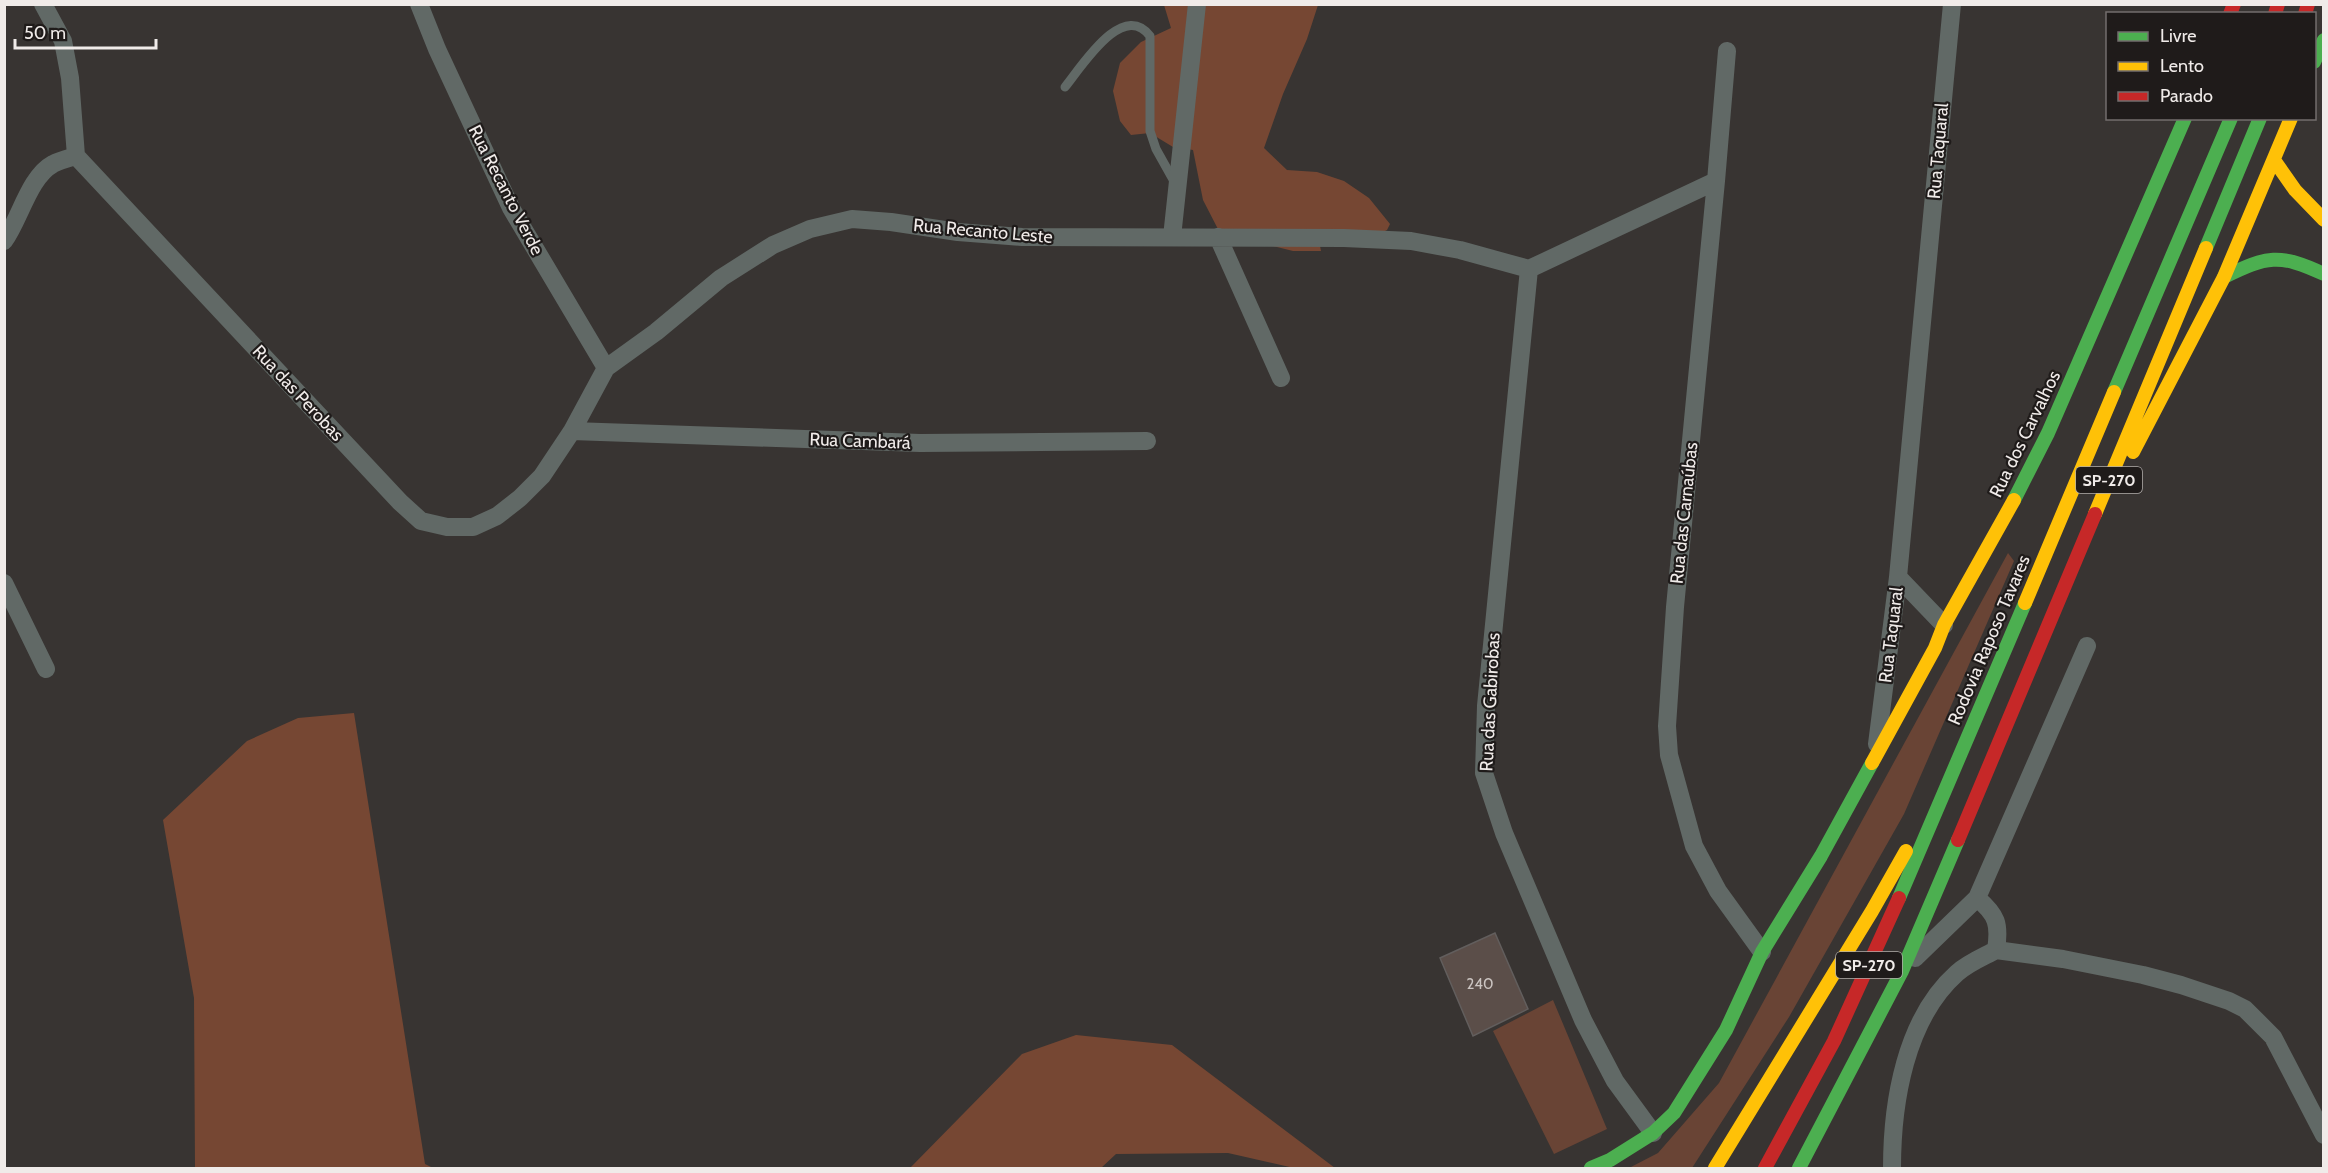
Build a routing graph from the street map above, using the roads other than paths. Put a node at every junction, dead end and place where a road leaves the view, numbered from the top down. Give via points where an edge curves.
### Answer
1 (44, 4) edge
2 (419, 4) edge
3 (1197, 4) edge
4 (1952, 4) edge
5 (2324, 40) edge
6 (1727, 51) dead end
7 (2316, 58) edge
8 (1065, 87) dead end
9 (2185, 120) edge
10 (2230, 120) edge
11 (2259, 120) edge
12 (2290, 120) edge
13 (76, 156) junction
14 (2274, 160) junction
15 (1716, 181) junction
16 (1177, 188) junction
17 (2324, 220) edge
18 (1172, 237) junction
19 (1218, 237) junction
20 (4, 241) edge
21 (1529, 269) junction
22 (2324, 273) edge
23 (2224, 277) junction
24 (606, 368) junction
25 (1281, 378) dead end
26 (572, 431) junction
27 (1148, 441) dead end
28 (2085, 540) junction
29 (1898, 577) junction
30 (4, 583) edge
31 (1944, 625) junction
32 (2087, 646) dead end
33 (46, 669) dead end
34 (1876, 755) junction
35 (1959, 756) junction
36 (1977, 898) junction
37 (1996, 950) junction
38 (1762, 952) junction
39 (1902, 971) junction
40 (1653, 1133) junction
41 (2324, 1135) edge
42 (1591, 1168) edge
43 (1715, 1168) edge
44 (1766, 1168) edge
45 (1799, 1168) edge
46 (1892, 1168) edge

1 - 13 street via 63,41
2 - 24 street, Rua Recanto Verde via 511,208
3 - 16 street
4 - 29 street, Rua Taquaral
5 - 7 main road
6 - 15 street, Rua das Carnaúbas
8 - 16 lane via 1110,30 1124,21 1146,29 1150,36 1150,131
9 - 31 main road, Rua dos Carvalhos via 2048,433
10 - 35 main road, Rodovia Raposo Tavares / SP-270
11 - 28 main road, SP-270
12 - 14 main road
13 - 20 street via 42,172
13 - 26 street, Rua das Perobas via 421,520 447,527 473,527 497,516 542,476
14 - 17 main road via 2295,190
14 - 23 main road
15 - 21 street
15 - 38 street, Rua das Carnaúbas via 1667,726 1669,755 1694,846 1718,891
16 - 18 street
18 - 19 street, Rua Recanto Leste
18 - 24 street, Rua Recanto Leste via 1022,237 852,219 810,229 773,245 721,278
19 - 21 street, Rua Recanto Leste via 1412,241
19 - 25 street
21 - 40 street, Rua das Gabirobas via 1486,706 1484,773 1508,844 1583,1020 1615,1081
22 - 23 main road via 2284,258 2260,260
23 - 28 main road
24 - 26 street, Rua das Perobas
26 - 27 street, Rua Cambará via 920,442
28 - 39 main road, SP-270
29 - 31 street
29 - 34 street, Rua Taquaral
30 - 33 street
31 - 34 main road, Rua dos Carvalhos
32 - 36 street
34 - 38 main road, Rua Taquaral
35 - 43 main road via 1872,910
35 - 44 main road, Rodovia Raposo Tavares / SP-270 via 1834,1041
36 - 37 street via 1991,910 1996,921
36 - 39 street
37 - 41 street via 2143,975 2244,1009 2273,1037
37 - 46 street via 1957,973 1921,1021 1898,1097
38 - 40 main road, Rua Taquaral via 1726,1030 1674,1113
39 - 45 main road, SP-270
40 - 42 main road, Rua Taquaral

